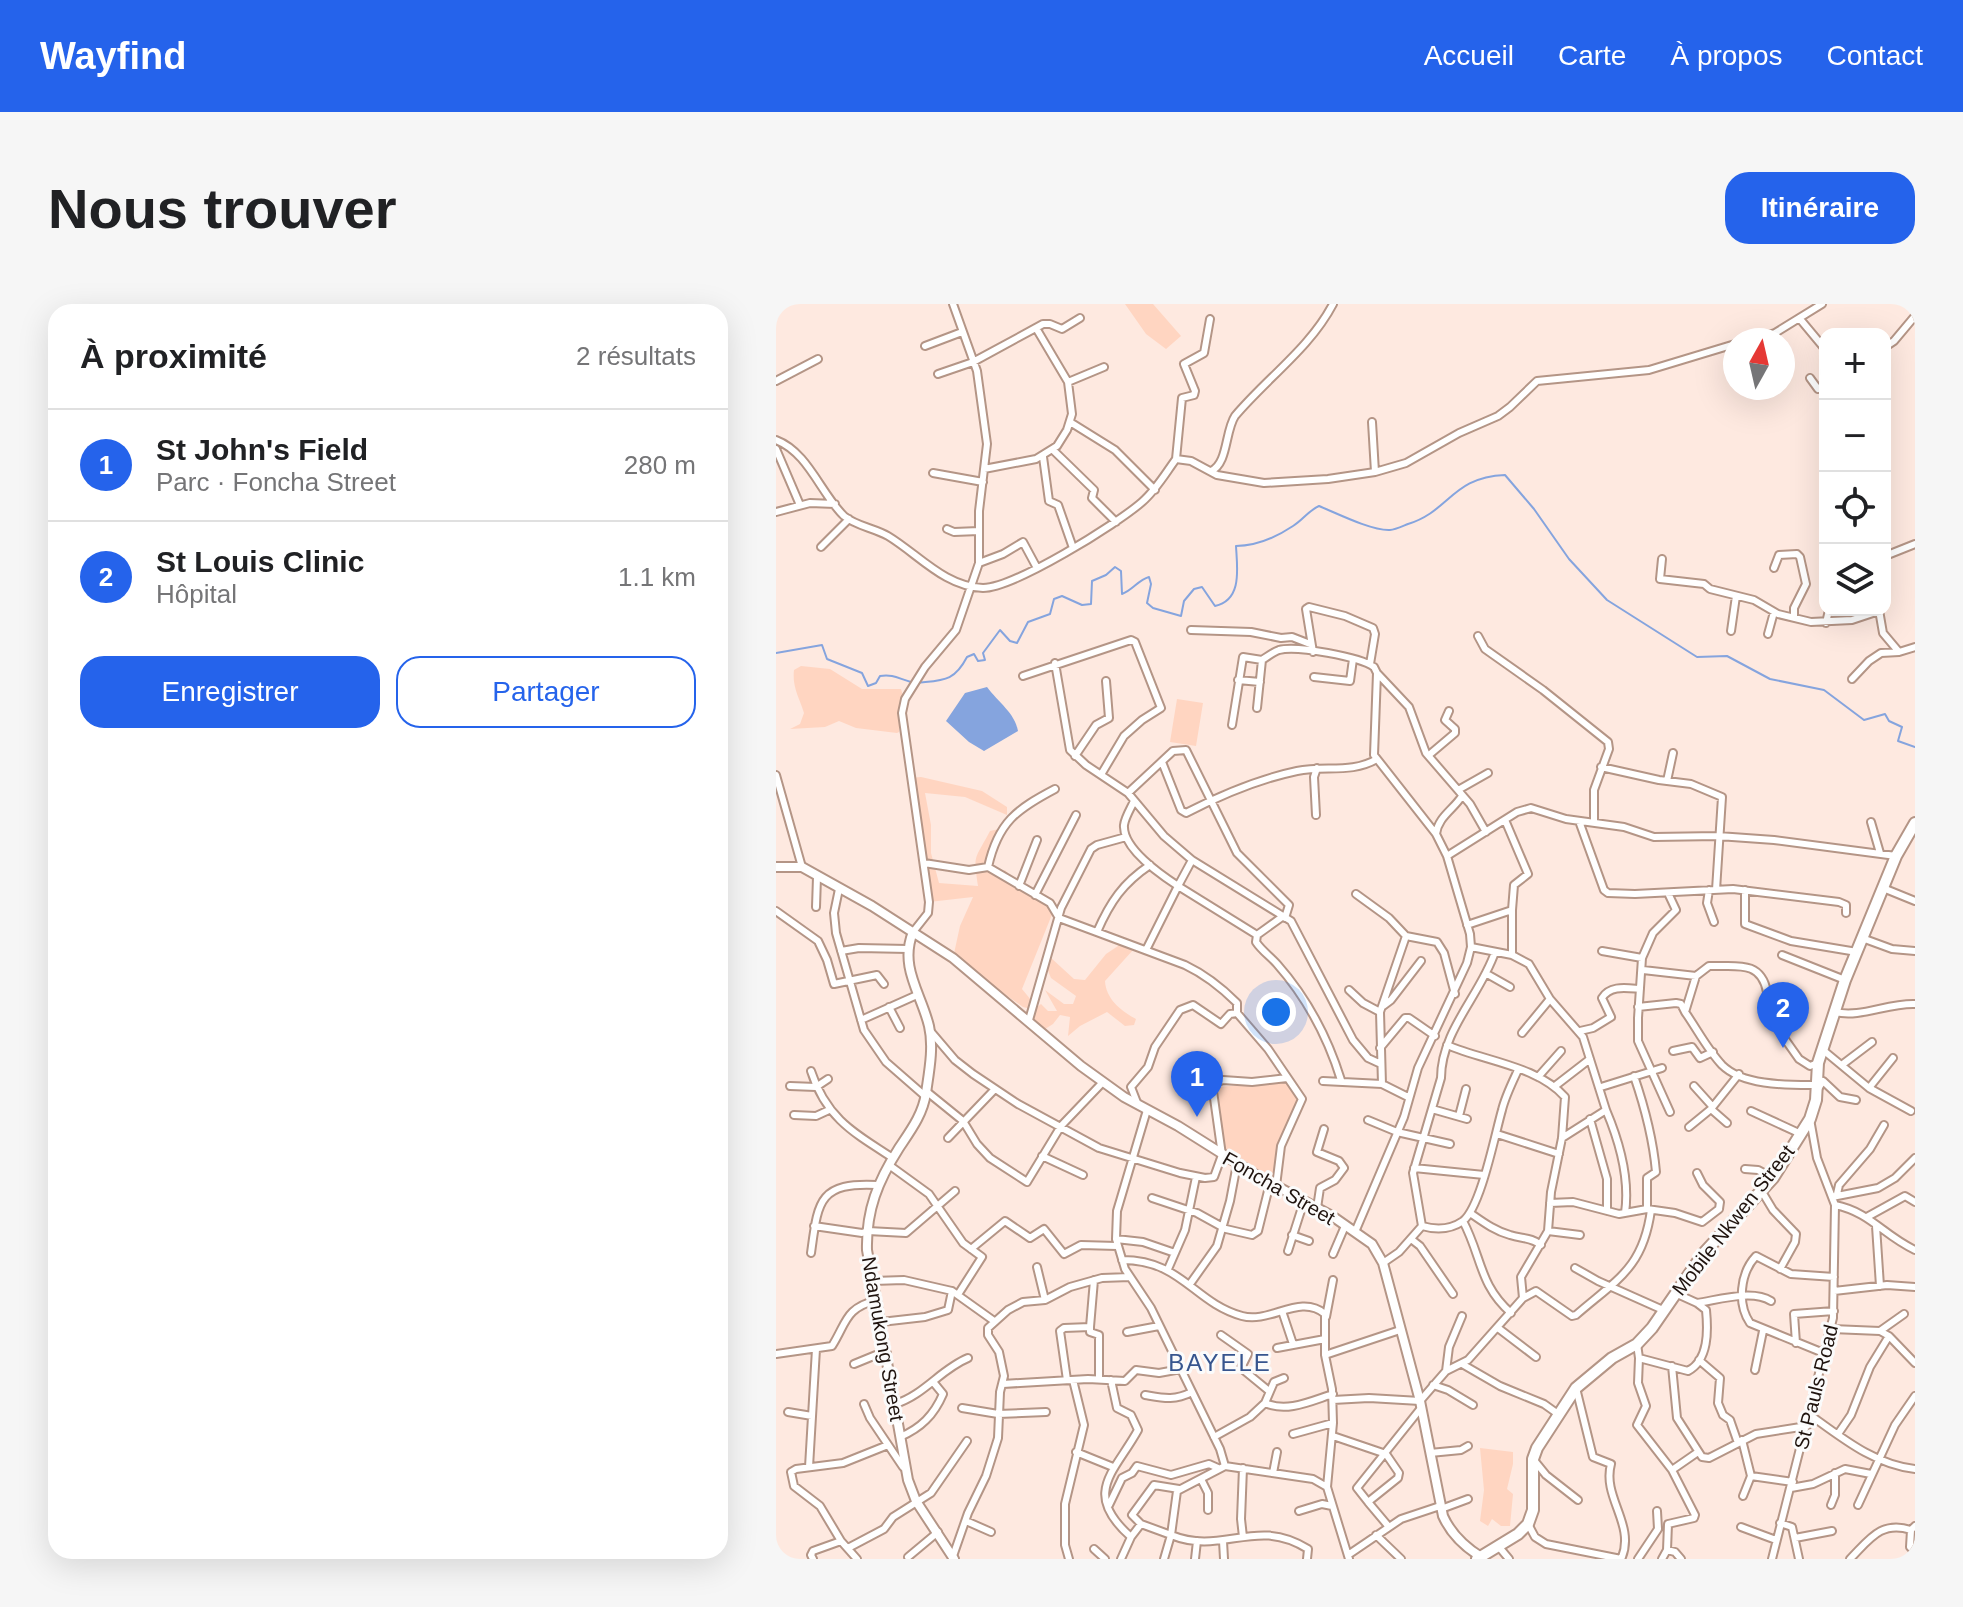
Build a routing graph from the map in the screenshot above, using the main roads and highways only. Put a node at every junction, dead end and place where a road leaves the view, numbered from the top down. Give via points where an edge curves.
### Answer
1 (1915, 823) edge
2 (776, 867) edge
3 (913, 932) junction
4 (1479, 1558) edge
5 (953, 1559) edge

1 - 4 highway, Mobile Nkwen Street via 1845,980 1818,1063 1810,1119 1773,1178 1703,1254 1637,1344 1576,1388 1533,1459 1528,1524
2 - 3 main road, Foncha Street via 802,867
3 - 4 main road, Foncha Street via 961,963 1103,1082 1317,1208 1376,1249 1420,1405 1440,1507 1445,1522
3 - 5 main road, Ndamukong Street via 910,972 930,1030 926,1093 919,1116 877,1185 867,1250 906,1470 916,1501

